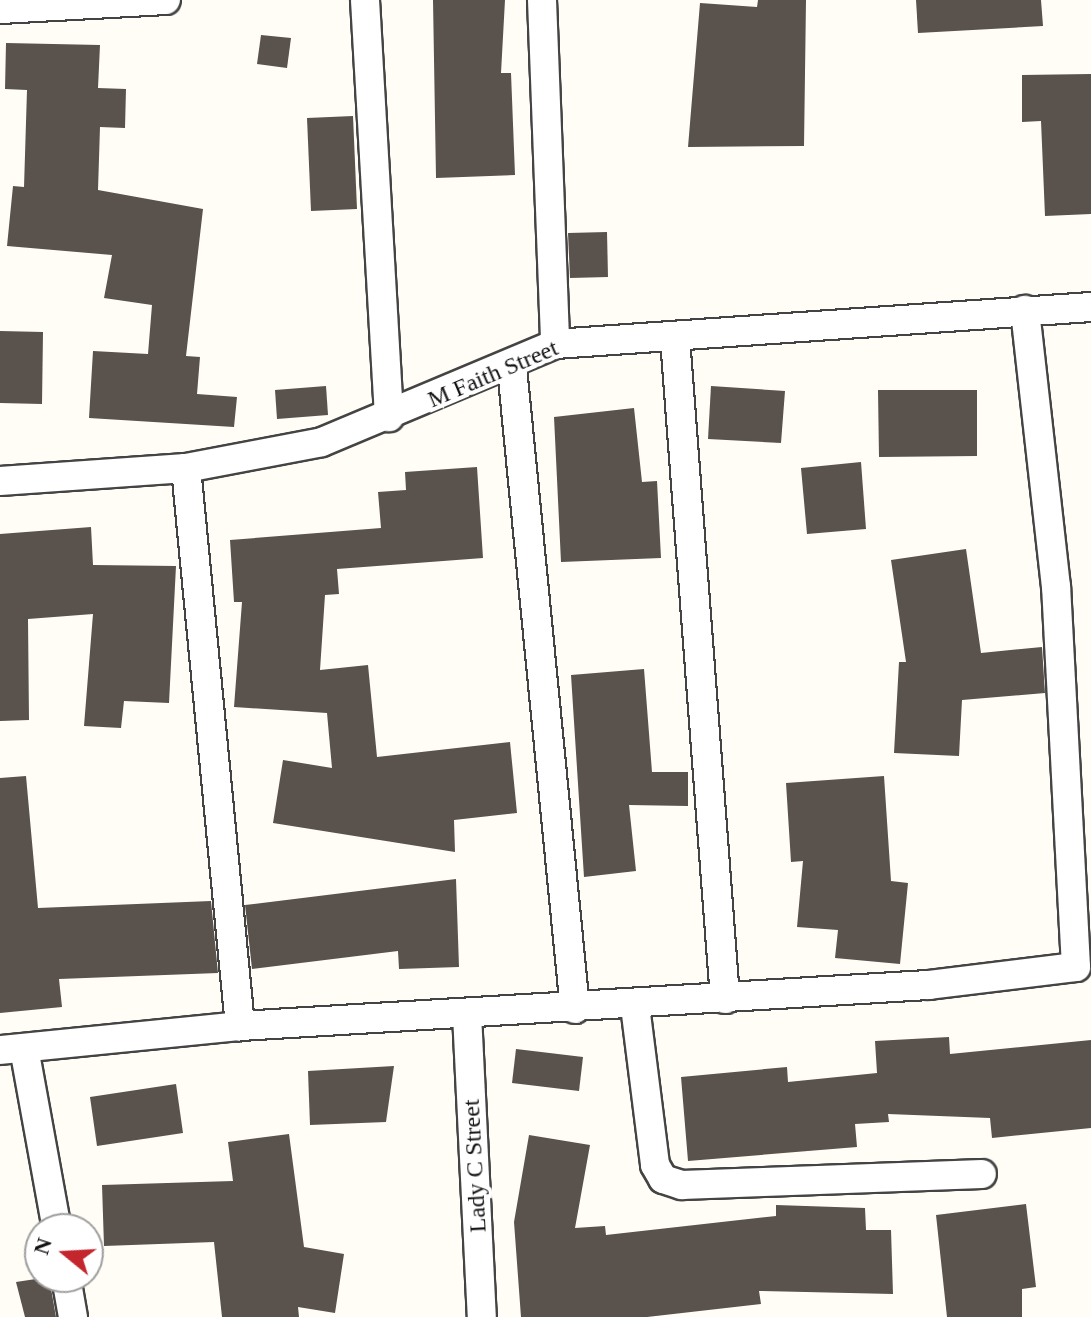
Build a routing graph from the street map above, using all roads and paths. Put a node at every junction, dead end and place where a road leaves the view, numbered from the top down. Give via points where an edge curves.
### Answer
1 (166, 0) edge
2 (365, 0) edge
3 (542, 0) edge
4 (0, 9) edge
5 (1091, 307) edge
6 (1025, 310) junction
7 (675, 338) junction
8 (555, 344) junction
9 (512, 368) junction
10 (389, 417) junction
11 (186, 468) junction
12 (0, 481) edge
13 (1083, 967) edge
14 (725, 999) junction
15 (635, 1006) junction
16 (575, 1009) junction
17 (467, 1014) junction
18 (240, 1026) junction
19 (12, 1049) edge
20 (982, 1174) dead end
21 (53, 1213) edge
22 (69, 1293) edge
23 (73, 1317) edge
24 (482, 1317) edge

1 - 4 street
2 - 10 street
3 - 8 street
5 - 6 street, M Faith Street
6 - 7 street, M Faith Street
6 - 13 street via 1056,587
7 - 8 street, M Faith Street
7 - 14 street
8 - 9 street, M Faith Street
9 - 10 street, M Faith Street
9 - 16 street
10 - 11 street, M Faith Street via 322,442
11 - 12 street, M Faith Street
11 - 18 street
13 - 14 street
14 - 15 street
15 - 16 street
15 - 20 street via 655,1165 663,1179 682,1185
16 - 17 street
17 - 18 street
17 - 24 street, Lady C Street
18 - 19 street
19 - 21 street
22 - 23 street

